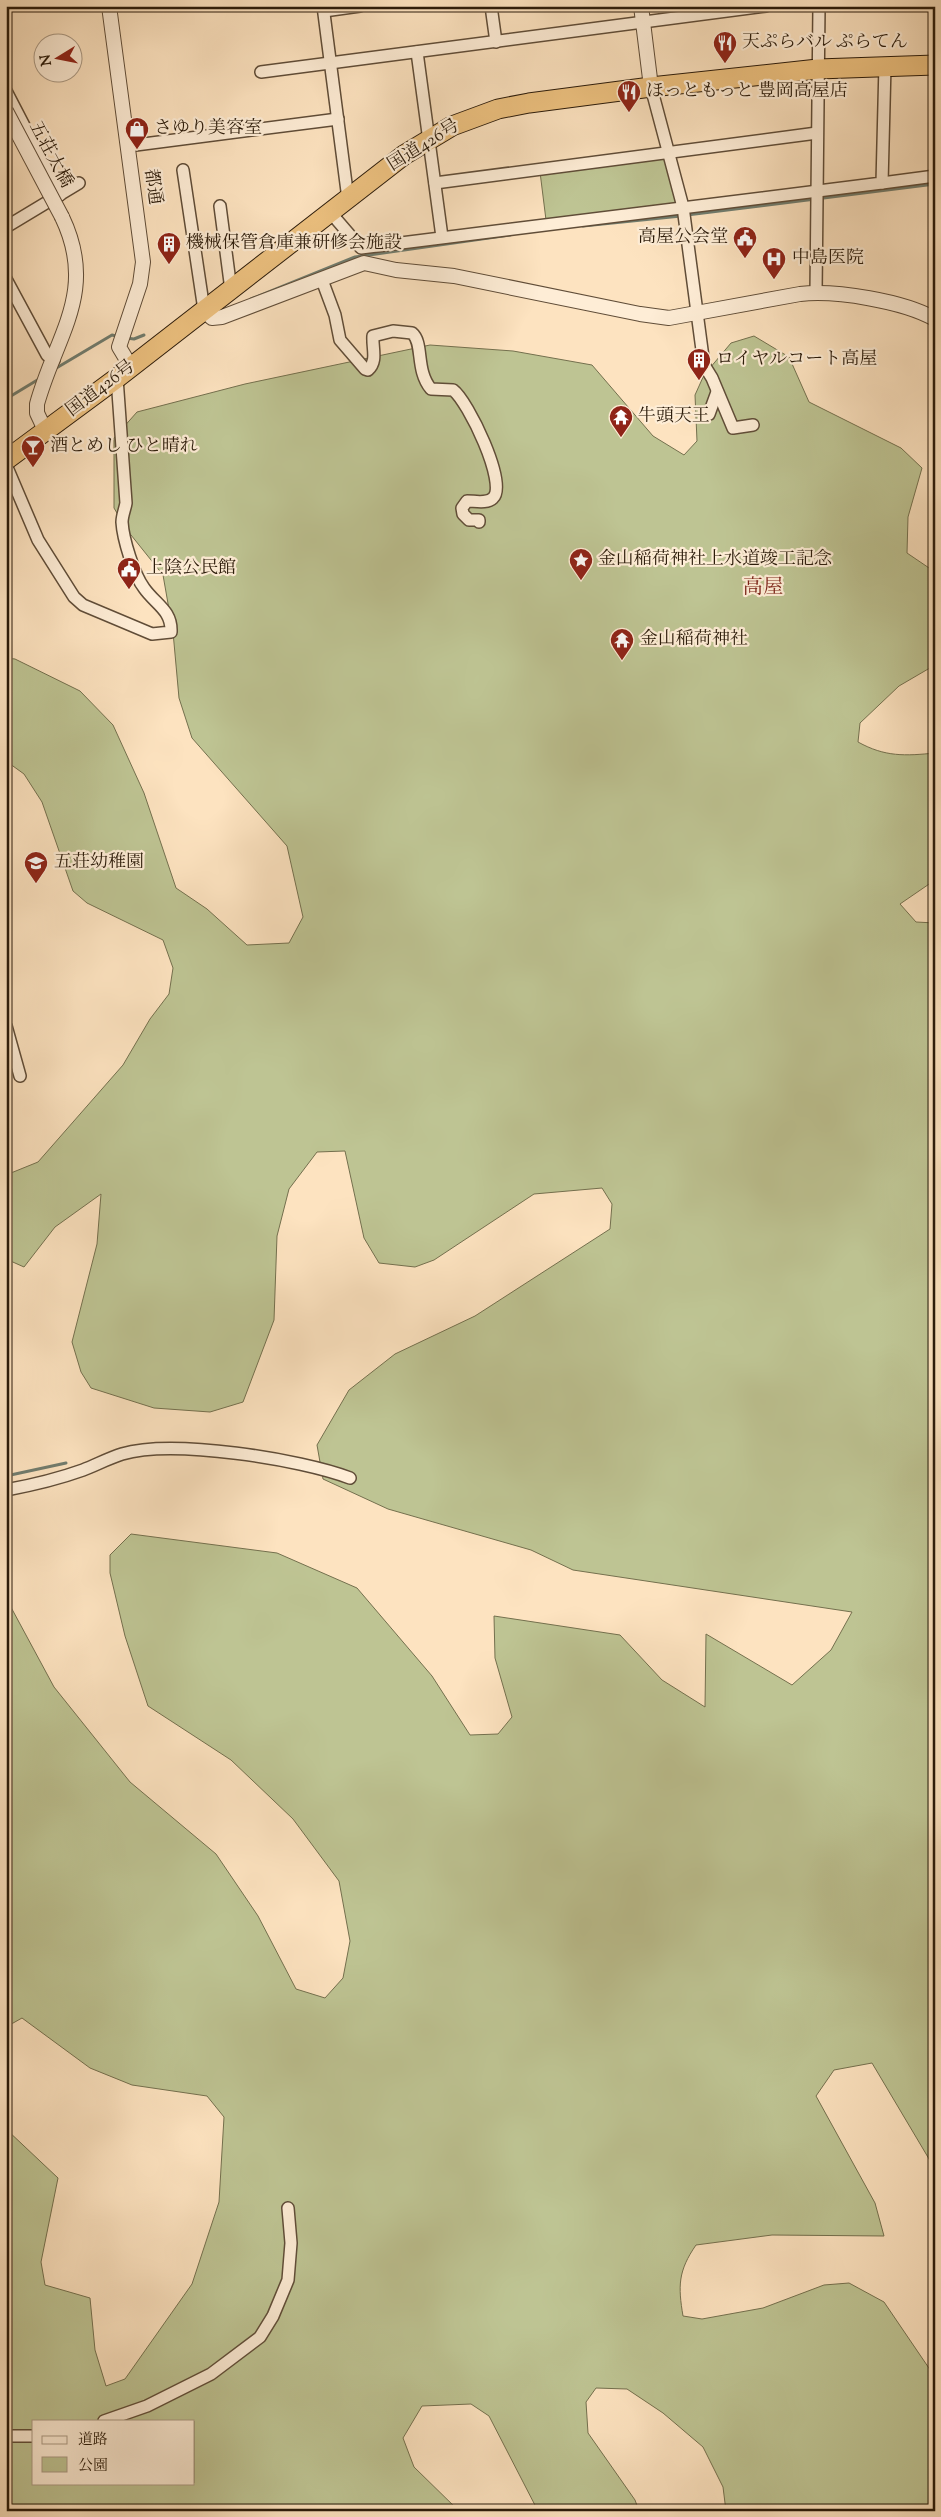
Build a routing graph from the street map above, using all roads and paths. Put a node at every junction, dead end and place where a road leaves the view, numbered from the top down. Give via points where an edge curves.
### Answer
1 (109, 6) edge
2 (360, 6) edge
3 (491, 6) edge
4 (641, 6) edge
5 (766, 6) edge
6 (819, 6) edge
7 (739, 8) edge
8 (324, 9) edge
9 (643, 23) junction
10 (496, 42) junction
11 (416, 52) junction
12 (331, 64) junction
13 (885, 65) junction
14 (935, 65) edge
15 (818, 69) junction
16 (261, 72) dead end
17 (651, 87) junction
18 (6, 91) edge
19 (6, 111) edge
20 (338, 119) junction
21 (818, 133) junction
22 (428, 139) junction
23 (128, 146) junction
24 (669, 152) junction
25 (183, 170) dead end
26 (935, 176) edge
27 (79, 183) dead end
28 (435, 183) junction
29 (882, 183) junction
30 (817, 192) junction
31 (60, 195) junction
32 (348, 199) junction
33 (220, 206) dead end
34 (683, 208) junction
35 (330, 212) junction
36 (6, 227) edge
37 (442, 238) junction
38 (6, 278) edge
39 (322, 280) junction
40 (231, 290) junction
41 (816, 293) junction
42 (204, 310) junction
43 (698, 313) junction
44 (935, 318) edge
45 (53, 361) junction
46 (124, 372) junction
47 (718, 392) junction
48 (705, 414) dead end
49 (753, 425) dead end
50 (45, 430) junction
51 (6, 460) edge
52 (6, 464) edge
53 (481, 521) dead end
54 (6, 1026) edge
55 (20, 1076) dead end
56 (350, 1478) dead end
57 (6, 1490) edge
58 (288, 2208) dead end
59 (107, 2420) edge
60 (6, 2436) edge
61 (32, 2436) edge

1 - 23 street, 都通
2 - 8 street
3 - 10 street
4 - 9 street
5 - 7 street
6 - 15 street
7 - 9 street
8 - 12 street
9 - 10 street
9 - 17 street
10 - 11 street
11 - 12 street
11 - 22 street
12 - 16 street
12 - 20 street
13 - 14 highway, 国道426号
13 - 15 highway, 国道426号
13 - 29 street
15 - 17 highway, 国道426号
15 - 21 street
17 - 22 highway, 国道426号 via 506,108 468,120
17 - 24 street
18 - 31 street
19 - 45 street, 五荘大橋, bridge via 62,217 72,248 75,289 72,313
20 - 23 street
20 - 32 street
21 - 24 street
21 - 30 street
22 - 28 street
22 - 32 highway, 国道426号
23 - 46 street, 都通 via 143,267 121,338 119,350
24 - 28 street
24 - 34 street
25 - 42 street
26 - 29 street
27 - 31 street
28 - 37 street
29 - 30 street
30 - 34 street
30 - 41 street
31 - 36 street
32 - 35 highway, 国道426号
33 - 40 street
34 - 37 street
34 - 43 street
35 - 37 street via 361,248
35 - 40 highway, 国道426号
38 - 45 street
39 - 42 street via 218,318 209,317
39 - 43 street via 364,263 454,276 640,314 669,318
39 - 53 street via 340,340 364,369 372,367 373,336 393,331 412,334 418,344 424,380 431,389 453,390 461,399 486,444 495,482 493,499 467,501 462,508 469,520
40 - 42 highway, 国道426号
41 - 43 street
41 - 44 street via 900,305
42 - 46 highway, 国道426号
43 - 47 street via 704,365
45 - 50 street, 五荘大橋 via 36,409
46 - 50 highway, 国道426号
46 - 52 street via 126,503 122,522 136,574 145,591 168,613 171,632 152,634 84,605 74,597 38,540
47 - 48 street via 709,414
47 - 49 street via 733,428
50 - 51 highway, 国道426号
54 - 55 street
56 - 57 street via 294,1462 202,1450 158,1448 123,1454 47,1482
58 - 59 street via 288,2280 260,2337 211,2374 147,2406
60 - 61 street

